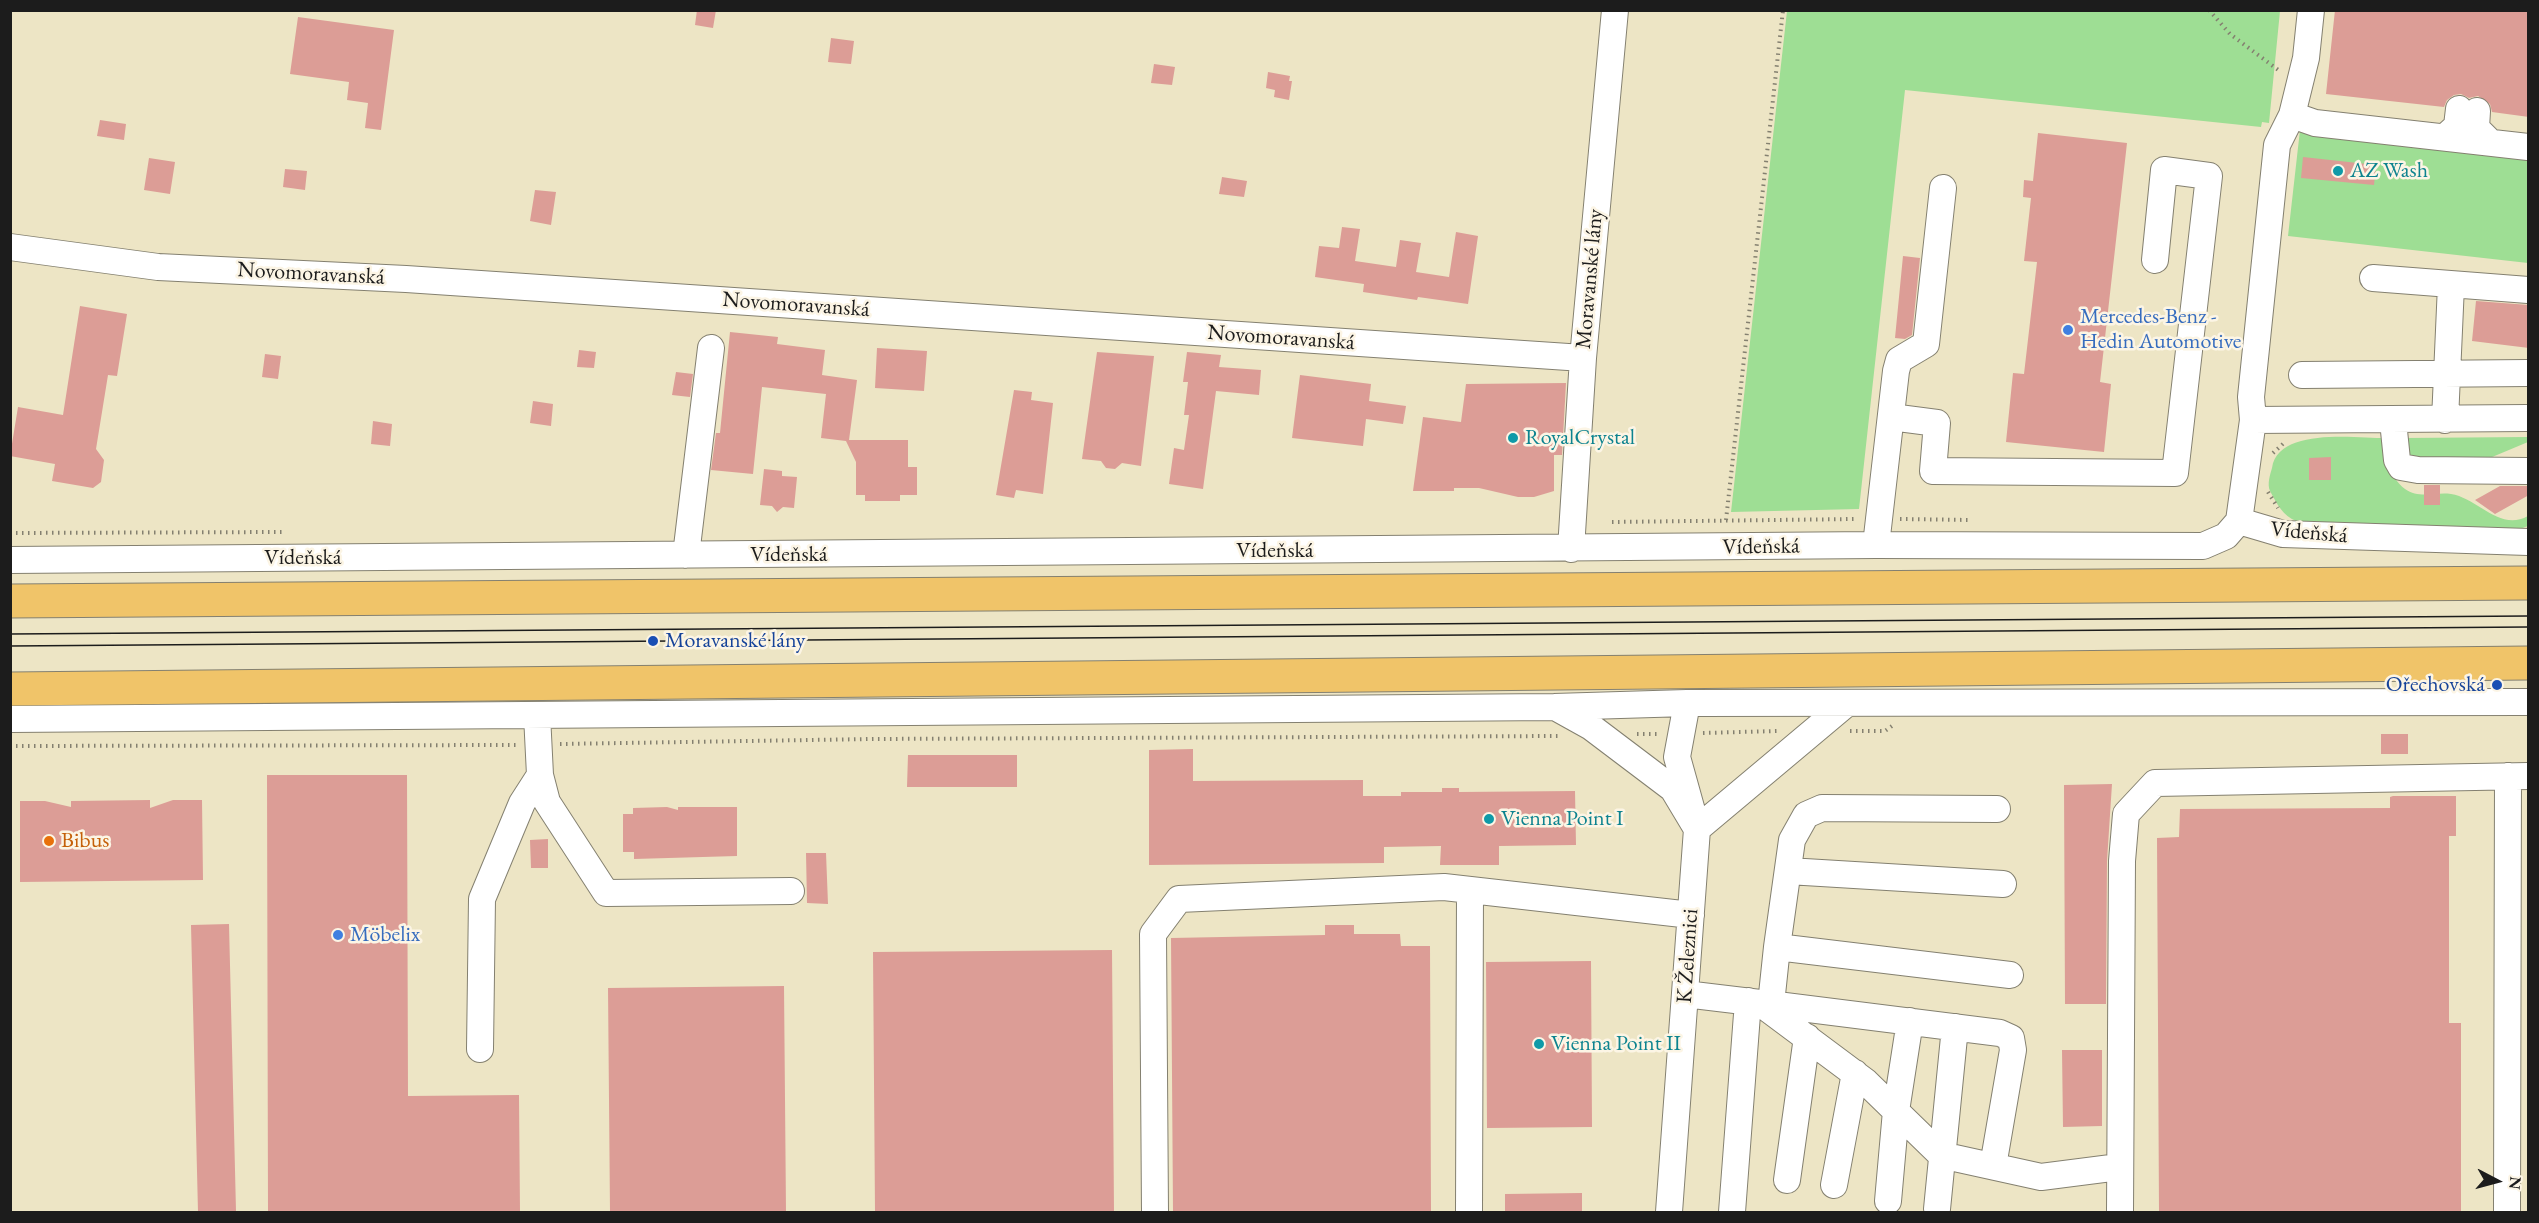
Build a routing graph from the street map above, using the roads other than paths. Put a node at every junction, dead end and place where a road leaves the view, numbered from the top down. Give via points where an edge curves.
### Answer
1 (1615, 10) edge
2 (2311, 10) edge
3 (2326, 10) edge
4 (2306, 58) junction
5 (2292, 115) junction
6 (2445, 137) junction
7 (2490, 142) junction
8 (2529, 147) edge
9 (1944, 188) dead end
10 (10, 247) edge
11 (2155, 260) dead end
12 (2373, 278) dead end
13 (2451, 285) junction
14 (2529, 290) edge
15 (711, 348) dead end
16 (1583, 358) junction
17 (2529, 373) edge
18 (2302, 375) dead end
19 (2445, 376) junction
20 (1890, 417) junction
21 (2529, 418) edge
22 (2253, 420) junction
23 (2445, 420) junction
24 (2393, 421) junction
25 (2529, 471) edge
26 (2239, 521) junction
27 (2529, 542) edge
28 (1876, 545) junction
29 (1571, 549) junction
30 (686, 555) junction
31 (10, 560) edge
32 (2529, 583) edge
33 (10, 601) edge
34 (2529, 663) edge
35 (10, 689) edge
36 (2529, 702) edge
37 (1687, 703) junction
38 (1846, 704) junction
39 (1554, 707) junction
40 (537, 715) junction
41 (10, 719) edge
42 (540, 775) junction
43 (2518, 776) edge
44 (1997, 809) dead end
45 (1697, 829) junction
46 (1788, 871) junction
47 (2003, 884) dead end
48 (1470, 890) junction
49 (791, 891) dead end
50 (1691, 915) junction
51 (1777, 947) junction
52 (2010, 975) dead end
53 (1685, 994) junction
54 (1760, 1002) junction
55 (1910, 1021) junction
56 (1955, 1027) junction
57 (1807, 1037) junction
58 (480, 1049) dead end
59 (1855, 1073) junction
60 (1896, 1112) junction
61 (1941, 1155) junction
62 (1993, 1166) junction
63 (2119, 1167) junction
64 (1787, 1180) dead end
65 (1834, 1185) dead end
66 (1888, 1202) dead end
67 (1937, 1209) dead end
68 (1155, 1212) edge
69 (1469, 1212) edge
70 (1669, 1212) edge
71 (1732, 1212) edge
72 (2120, 1212) edge
73 (2507, 1212) edge

1 - 16 street, Moravanské lány
2 - 4 street
3 - 4 street
4 - 5 street
5 - 6 street via 2315,123
5 - 22 street via 2277,145 2251,397
6 - 7 street
6 - 7 street via 2468,110 2476,128
7 - 8 street
9 - 20 street via 1926,344 1899,360
10 - 16 street, Novomoravanská via 158,267 429,280
11 - 20 street via 2164,170 2209,176 2175,473 1933,471 1937,423
12 - 13 street
13 - 14 street
13 - 19 street
15 - 30 street
16 - 29 street, Moravanské lány
17 - 19 street
18 - 19 street
19 - 23 street
20 - 28 street
21 - 23 street
22 - 24 street
22 - 26 street
23 - 24 street
24 - 25 street via 2401,467
26 - 27 street, Vídeňská via 2283,534
26 - 28 street, Vídeňská via 2226,536 2203,546
28 - 29 street, Vídeňská
29 - 30 street, Vídeňská
30 - 31 street, Vídeňská
32 - 33 highway, Vídeňská
34 - 35 highway
36 - 38 street
37 - 38 street
37 - 39 street
37 - 45 street, K Železnici via 1677,757
38 - 45 street
39 - 40 street
39 - 45 street via 1602,735 1673,789
40 - 41 street
40 - 42 street
42 - 49 street via 547,802 606,893
42 - 58 street via 522,803 482,899
43 - 63 street via 2155,783 2126,814 2122,861
43 - 73 street
44 - 46 street via 1822,808 1806,815 1792,840
45 - 50 street, K Železnici
46 - 47 street
46 - 51 street
48 - 50 street
48 - 68 street via 1444,887 1179,899 1152,934
48 - 69 street
50 - 53 street, K Železnici
51 - 52 street
51 - 54 street
53 - 54 street
53 - 70 street, K Železnici
54 - 55 street
54 - 57 street
54 - 71 street
55 - 56 street
55 - 60 street
56 - 61 street
56 - 62 street via 2011,1038 2013,1050
57 - 59 street
57 - 64 street
59 - 60 street
59 - 65 street
60 - 61 street
60 - 66 street
61 - 62 street
61 - 67 street
62 - 63 street via 2041,1177
63 - 72 street

